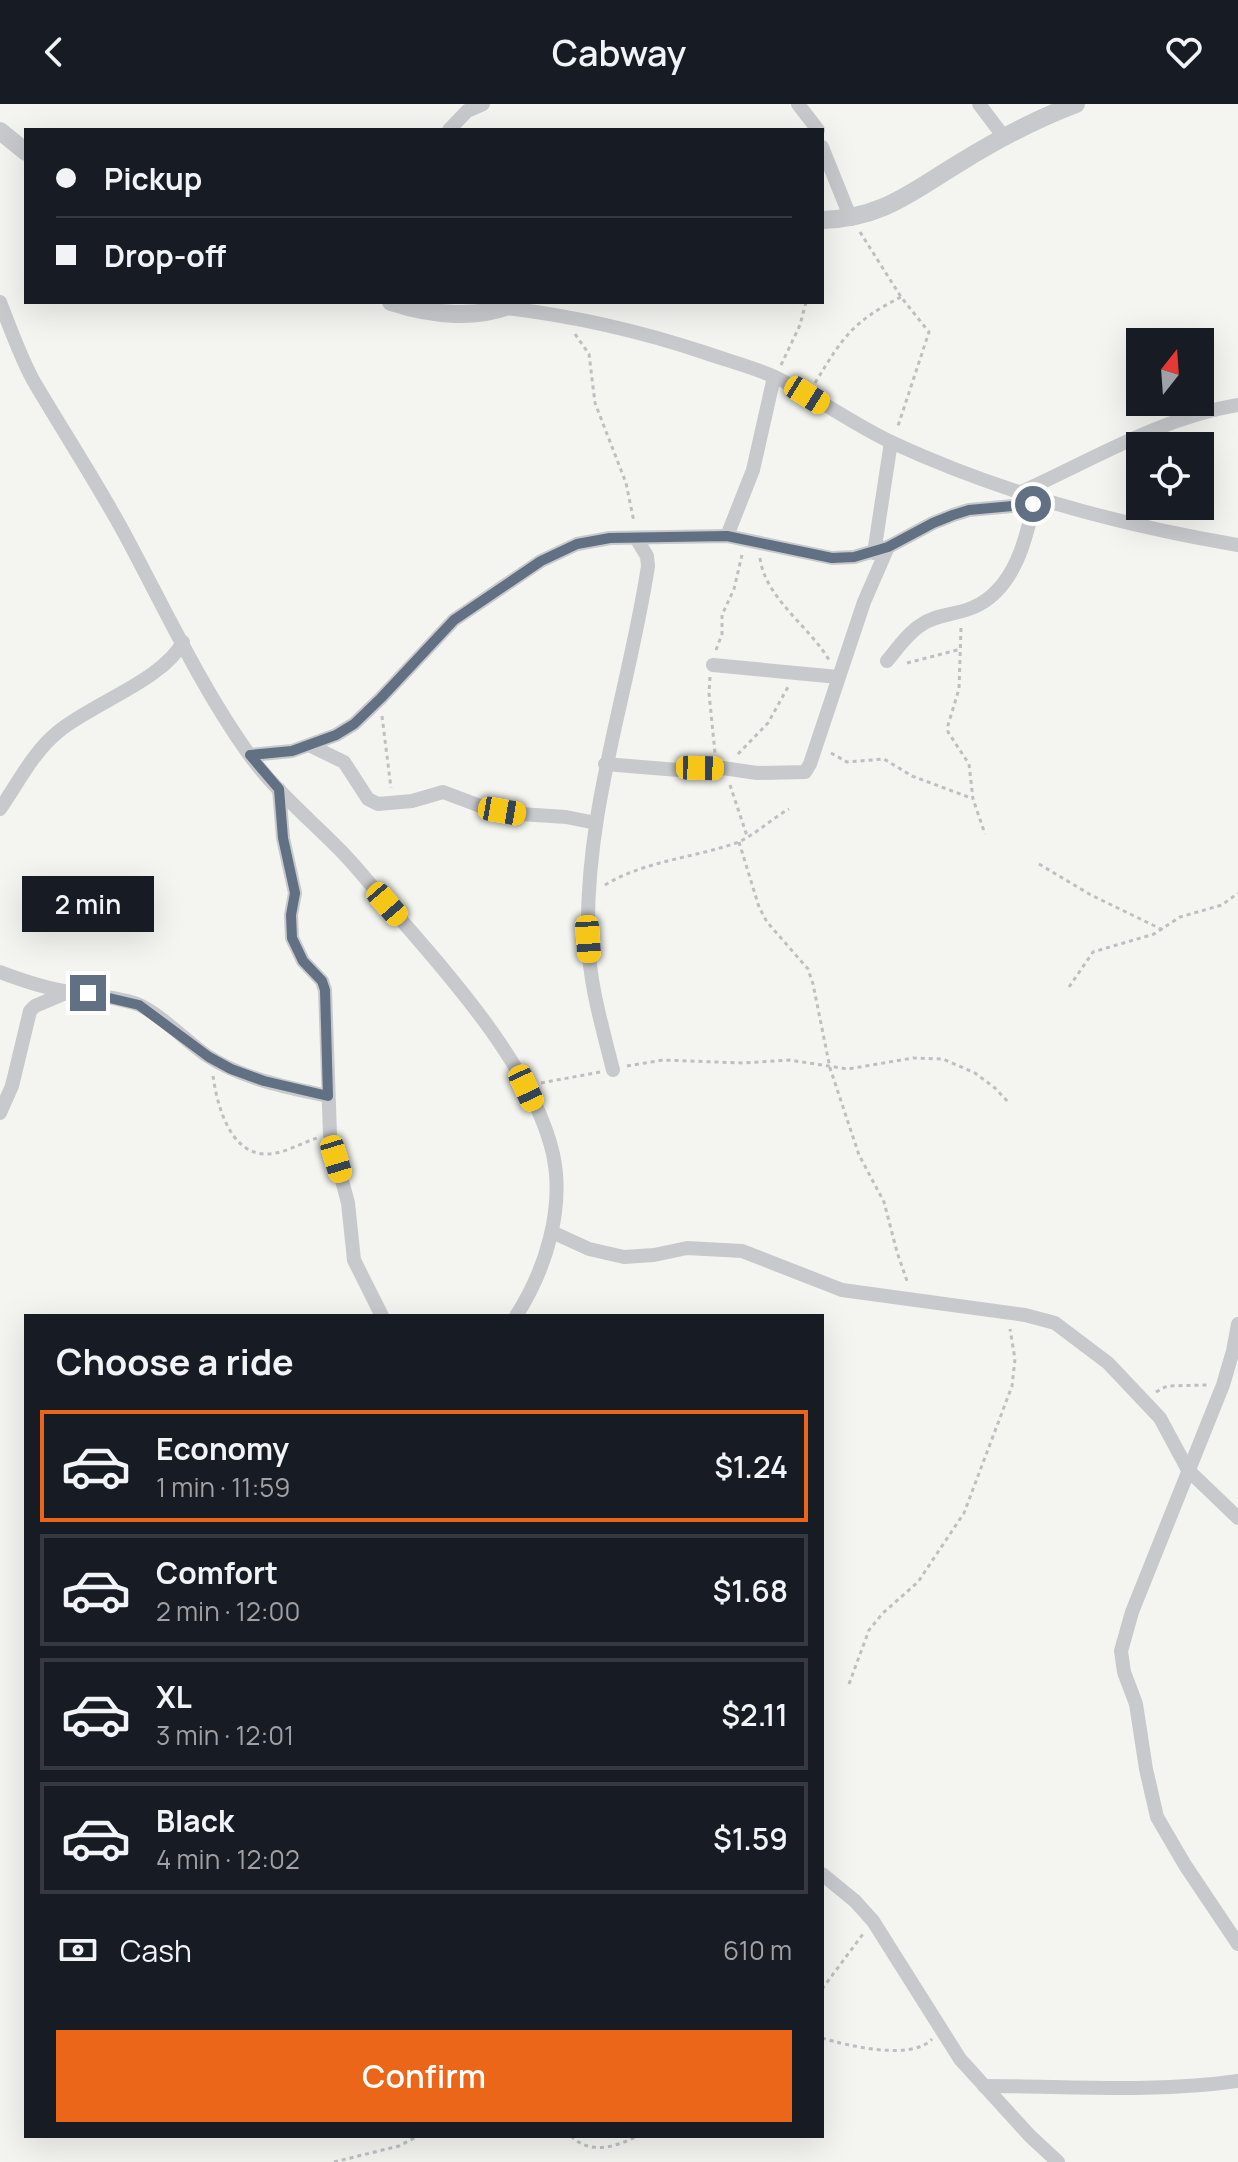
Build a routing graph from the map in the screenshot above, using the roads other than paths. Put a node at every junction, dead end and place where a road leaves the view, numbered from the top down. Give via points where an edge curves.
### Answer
1 (483, 104) edge
2 (798, 104) edge
3 (979, 104) edge
4 (1076, 104) edge
5 (451, 128) edge
6 (816, 128) edge
7 (0, 131) edge
8 (1004, 137) junction
9 (24, 150) edge
10 (824, 153) edge
11 (851, 219) junction
12 (824, 220) edge
13 (0, 302) edge
14 (397, 304) edge
15 (512, 305) edge
16 (774, 377) junction
17 (1238, 405) edge
18 (891, 442) junction
19 (1030, 498) junction
20 (727, 536) junction
21 (636, 538) junction
22 (1238, 545) edge
23 (881, 550) junction
24 (183, 642) junction
25 (887, 661) dead end
26 (713, 665) dead end
27 (838, 677) junction
28 (311, 746) junction
29 (250, 755) junction
30 (605, 764) junction
31 (279, 789) junction
32 (0, 809) edge
33 (596, 823) junction
34 (0, 972) edge
35 (68, 992) junction
36 (613, 1070) road end
37 (328, 1096) junction
38 (0, 1113) edge
39 (552, 1232) junction
40 (381, 1314) edge
41 (517, 1314) edge
42 (1238, 1324) edge
43 (1188, 1470) junction
44 (1238, 1518) edge
45 (824, 1876) edge
46 (1238, 1944) edge
47 (1238, 2081) edge
48 (984, 2086) junction
49 (1058, 2162) edge

1 - 5 street
2 - 6 street
3 - 8 street
4 - 8 street
7 - 9 street
8 - 11 street via 881,210
10 - 11 street
11 - 12 street
13 - 24 street via 32,378
14 - 15 street via 456,314
15 - 16 street via 682,345
16 - 18 street
16 - 20 street via 753,470
17 - 19 street via 1157,427
18 - 19 street
18 - 23 street
19 - 22 street via 1108,520
19 - 23 street via 953,515
19 - 25 street via 1024,543 1007,578 988,599 921,625
20 - 21 street
20 - 23 street via 832,558
21 - 28 street via 577,544 541,561 454,620 354,724
21 - 30 street via 648,566
23 - 27 street
24 - 29 street
24 - 32 street via 169,662 57,732 28,763
26 - 27 street
27 - 30 street via 805,772 757,773 727,764 678,770
28 - 29 street
28 - 33 street via 344,762 372,802 393,804 443,792 483,807
29 - 31 street
30 - 33 street
31 - 37 street via 295,893 292,938 325,990
31 - 39 street via 338,847 456,983 497,1040 526,1088 554,1156
33 - 36 street via 588,896 590,970
34 - 35 street
35 - 37 street via 139,1005 209,1057 264,1081
35 - 38 street via 30,1011
37 - 40 street via 330,1135 348,1203 354,1260
39 - 41 street
39 - 43 street via 624,1257 687,1248 742,1251 842,1290 1044,1319 1066,1328 1108,1363 1160,1418
42 - 43 street via 1223,1385
43 - 44 street
43 - 46 street via 1121,1651 1157,1817
45 - 48 street via 873,1921 941,2031
47 - 48 street
48 - 49 street

